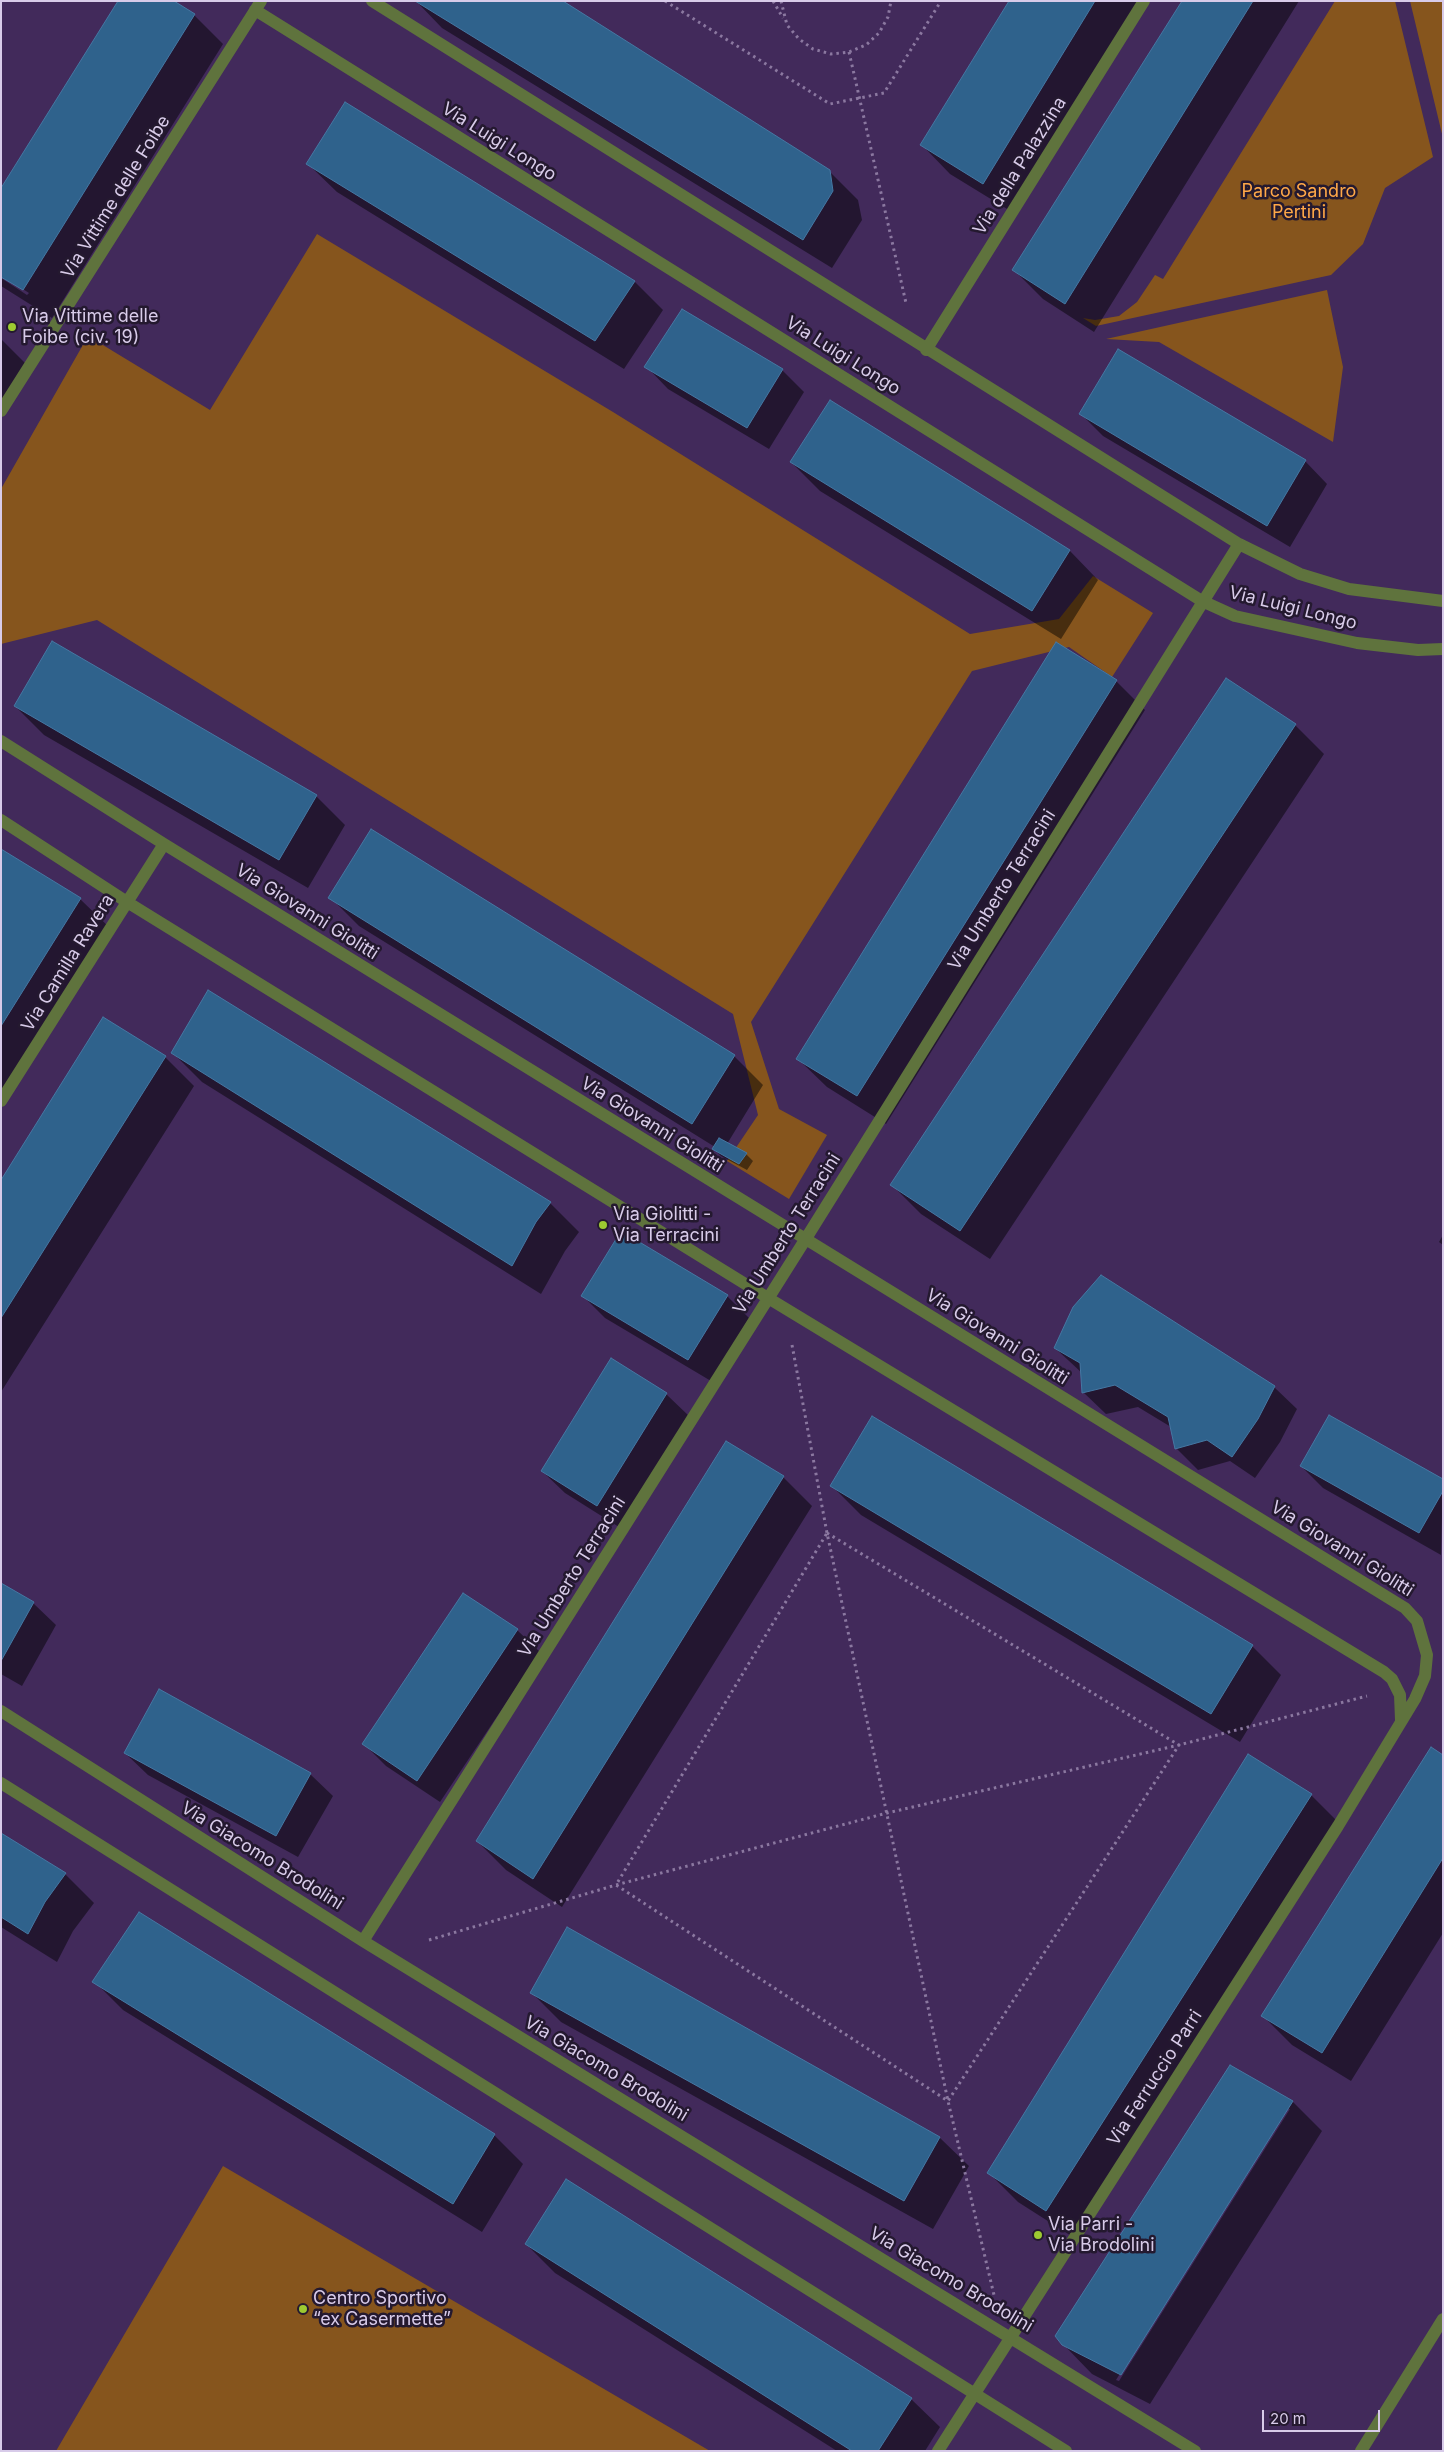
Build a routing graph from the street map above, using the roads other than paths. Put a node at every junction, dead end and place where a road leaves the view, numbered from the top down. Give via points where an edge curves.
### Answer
1 (372, 1) edge
2 (1144, 1) edge
3 (258, 6) edge
4 (926, 350) junction
5 (1, 411) edge
6 (1239, 544) junction
7 (1202, 601) junction
8 (1443, 601) edge
9 (1443, 649) edge
10 (1, 741) edge
11 (1, 820) edge
12 (164, 844) junction
13 (128, 902) junction
14 (1, 1101) edge
15 (805, 1240) junction
16 (768, 1298) junction
17 (1, 1711) edge
18 (1401, 1724) junction
19 (1, 1783) edge
20 (363, 1941) junction
21 (1443, 2319) edge
22 (1010, 2336) junction
23 (973, 2394) junction
24 (938, 2451) edge
25 (1066, 2451) edge
26 (1195, 2451) edge
27 (1361, 2451) edge

1 - 4 street, Via Luigi Longo
2 - 4 street, Via della Palazzina
3 - 5 street, Via Vittime delle Foibe
3 - 7 street, Via Luigi Longo
4 - 6 street, Via Luigi Longo
6 - 7 street, Via Umberto Terracini
6 - 8 street, Via Luigi Longo via 1300,574 1349,589
7 - 9 street, Via Luigi Longo via 1235,616 1357,643 1418,650
7 - 15 street, Via Umberto Terracini
10 - 12 street, Via Giovanni Giolitti
11 - 13 street
12 - 13 street, Via Camilla Ravera
12 - 15 street, Via Giovanni Giolitti
13 - 14 street, Via Camilla Ravera
13 - 16 street
15 - 16 street, Via Umberto Terracini
15 - 18 street, Via Giovanni Giolitti via 1404,1608 1417,1621 1422,1632 1427,1660 1422,1687
16 - 18 street via 1384,1672 1392,1679 1400,1695
16 - 20 street, Via Umberto Terracini
17 - 20 street, Via Giacomo Brodolini
18 - 22 street, Via Ferruccio Parri
19 - 23 street
20 - 22 street, Via Giacomo Brodolini
21 - 27 street
22 - 23 street, Via Ferruccio Parri
22 - 26 street, Via Giacomo Brodolini
23 - 24 street, Via Ferruccio Parri
23 - 25 street

